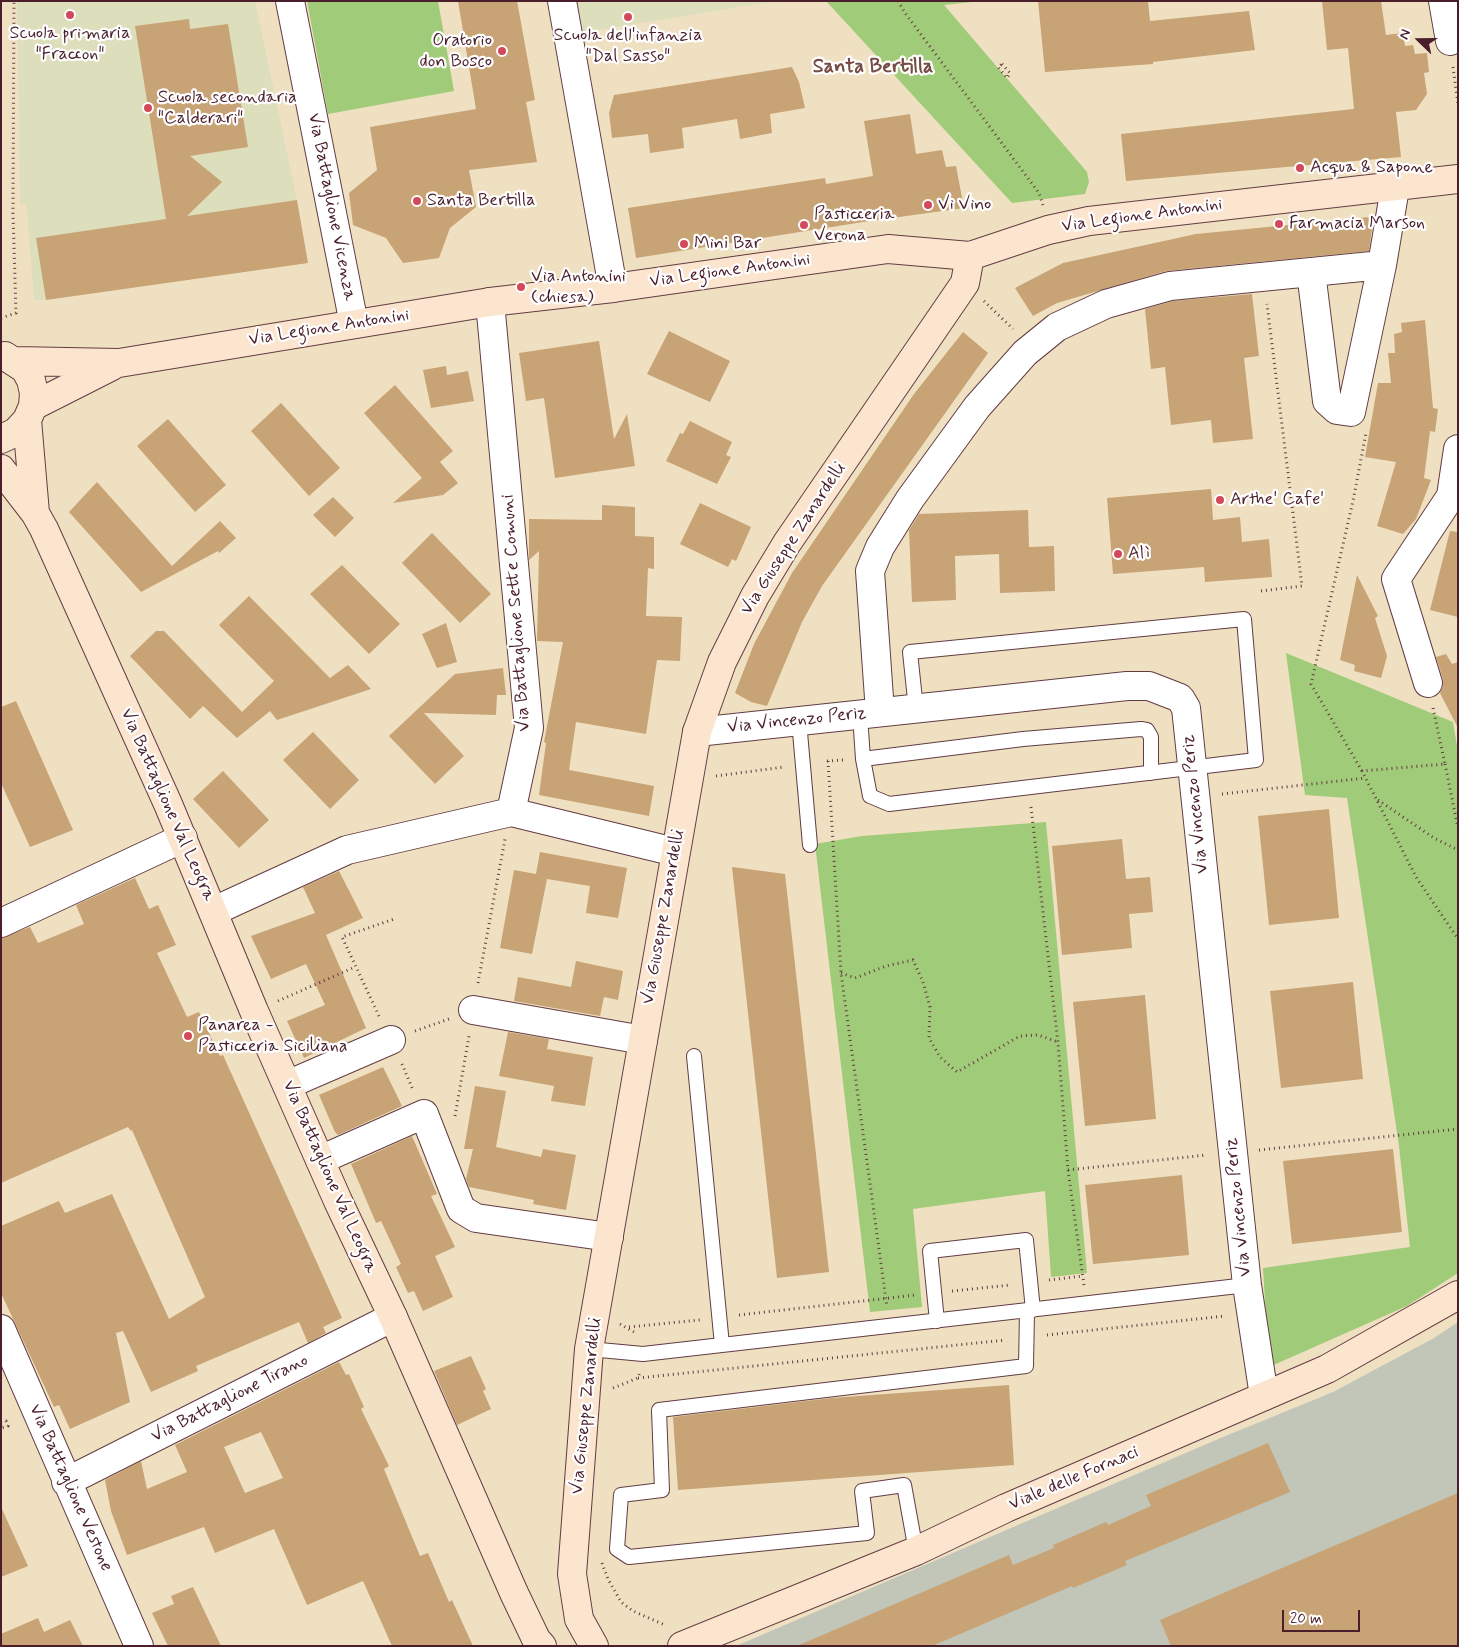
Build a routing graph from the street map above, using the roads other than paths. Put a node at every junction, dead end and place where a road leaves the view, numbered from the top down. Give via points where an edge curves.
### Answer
1 (290, 1) edge
2 (562, 1) edge
3 (1443, 1) edge
4 (1450, 42) road end
5 (1458, 179) edge
6 (1394, 188) junction
7 (1382, 265) junction
8 (968, 269) junction
9 (1311, 272) junction
10 (613, 288) junction
11 (490, 302) junction
12 (354, 324) junction
13 (6, 353) edge
14 (119, 363) junction
15 (30, 413) junction
16 (1, 439) edge
17 (1458, 449) edge
18 (1, 469) edge
19 (35, 513) junction
20 (1428, 683) road end
21 (916, 709) junction
22 (870, 714) junction
23 (799, 721) junction
24 (697, 732) junction
25 (864, 759) junction
26 (1193, 769) junction
27 (1151, 773) junction
28 (511, 812) junction
29 (183, 838) junction
30 (810, 845) dead end
31 (675, 852) junction
32 (214, 911) junction
33 (1, 923) edge
34 (473, 1010) road end
35 (391, 1040) road end
36 (643, 1040) junction
37 (694, 1056) dead end
38 (287, 1085) junction
39 (320, 1160) junction
40 (609, 1237) junction
41 (1247, 1285) junction
42 (1458, 1295) edge
43 (1030, 1310) junction
44 (393, 1317) junction
45 (937, 1321) junction
46 (1, 1329) edge
47 (722, 1345) junction
48 (589, 1349) junction
49 (1264, 1396) junction
50 (66, 1482) junction
51 (916, 1551) junction
52 (685, 1645) edge
53 (139, 1646) edge
54 (542, 1646) edge
55 (594, 1646) edge

1 - 12 street, Via Battaglione Vicenza
2 - 10 street
3 - 4 street
5 - 6 street, Via Legione Antonini
6 - 7 street
6 - 8 street, Via Legione Antonini via 1203,206 1089,221 1048,230
7 - 9 street
7 - 9 street via 1351,412 1337,410 1327,401
8 - 10 street, Via Legione Antonini via 888,250
8 - 24 street, Via Giuseppe Zanardelli via 755,596 722,662
9 - 22 street via 1170,286 1106,304 1057,327 1032,348 977,406 880,547 870,571
10 - 11 street, Via Legione Antonini
11 - 12 street, Via Legione Antonini
11 - 28 street, Via Battaglione Sette Comuni via 529,728
12 - 14 street, Via Legione Antonini
13 - 14 street, Via Legione Antonini
13 - 15 street, Via Battaglione Val Leogra via 31,380 34,393
14 - 15 street, Via Legione Antonini
15 - 16 street, Via Legione Antonini via 16,432
15 - 19 street, Via Battaglione Val Leogra
17 - 20 street via 1451,496 1396,579
18 - 19 street, Via Battaglione Val Leogra
19 - 29 street, Via Battaglione Val Leogra
21 - 22 street, Via Vincenzo Periz
21 - 26 street, Via Vincenzo Periz via 1021,696 1149,686 1180,698 1186,708
21 - 26 lane via 910,652 1244,619 1256,760
22 - 23 street, Via Vincenzo Periz
22 - 25 lane
23 - 24 street, Via Vincenzo Periz
23 - 30 lane
24 - 31 street, Via Giuseppe Zanardelli
25 - 27 lane via 870,796 889,804
25 - 27 lane via 1023,739 1142,729 1147,730 1151,738
26 - 27 lane
26 - 41 street, Via Vincenzo Periz
28 - 31 street
28 - 32 street via 347,850
29 - 32 street, Via Battaglione Val Leogra
29 - 33 street
31 - 36 street, Via Giuseppe Zanardelli
32 - 38 street, Via Battaglione Val Leogra
34 - 36 street
35 - 38 street
36 - 40 street, Via Giuseppe Zanardelli
37 - 47 lane
38 - 39 street, Via Battaglione Val Leogra
39 - 40 street via 424,1114 461,1209 476,1218
39 - 44 street, Via Battaglione Val Leogra
40 - 48 street, Via Giuseppe Zanardelli
41 - 43 lane
41 - 49 street, Via Vincenzo Periz
42 - 49 street, Viale delle Fornaci via 1327,1369
43 - 45 lane
43 - 45 lane via 1026,1240 930,1251
43 - 51 lane via 1026,1366 659,1410 662,1490 621,1495 617,1549 629,1558 867,1533 862,1491 904,1485
44 - 50 street, Via Battaglione Tirano
44 - 54 street, Via Battaglione Val Leogra via 514,1593
45 - 47 lane
46 - 50 street, Via Battaglione Vestone
47 - 48 lane via 642,1354
48 - 55 street, Via Giuseppe Zanardelli via 572,1574 579,1619
49 - 51 street, Viale delle Fornaci via 1006,1508
50 - 53 street, Via Battaglione Vestone
51 - 52 street, Viale delle Fornaci

